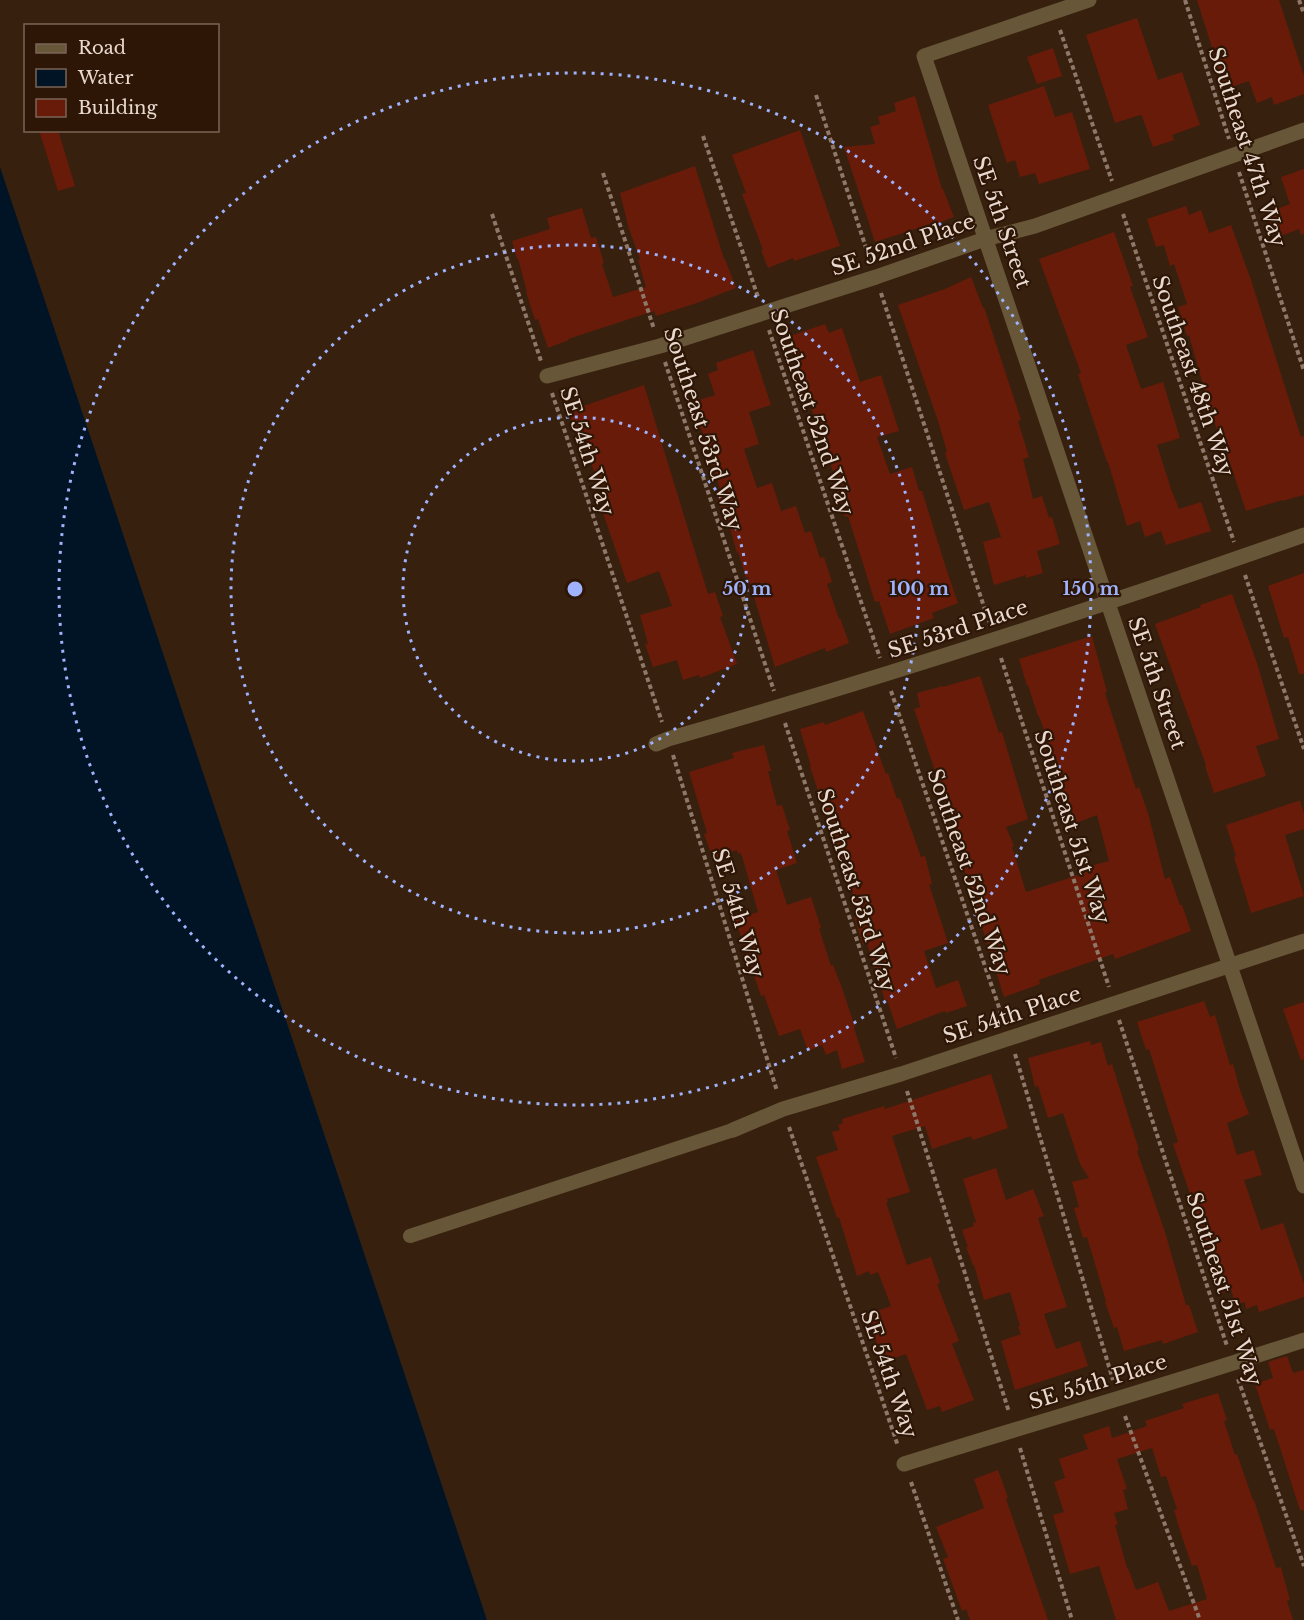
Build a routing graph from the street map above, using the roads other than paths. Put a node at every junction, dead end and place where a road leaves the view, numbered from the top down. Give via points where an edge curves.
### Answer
1 (1089, 0) edge
2 (1304, 130) edge
3 (985, 239) junction
4 (547, 376) road end
5 (1304, 535) edge
6 (1108, 604) junction
7 (662, 741) road end
8 (1304, 941) edge
9 (1229, 965) junction
10 (733, 1130) joint
11 (1304, 1186) edge
12 (410, 1236) dead end
13 (1304, 1340) edge
14 (904, 1464) road end

1 - 3 street, SE 5th Street via 924,56
2 - 3 street, SE 52nd Place via 1035,226
3 - 4 street, SE 52nd Place via 660,346
3 - 6 street, SE 5th Street
5 - 6 street, SE 53rd Place
6 - 7 street, SE 53rd Place
6 - 9 street, SE 5th Street
8 - 9 street, SE 54th Place
9 - 10 street, SE 54th Place via 783,1109
9 - 11 street, SE 5th Street
10 - 12 lane
13 - 14 street, SE 55th Place

